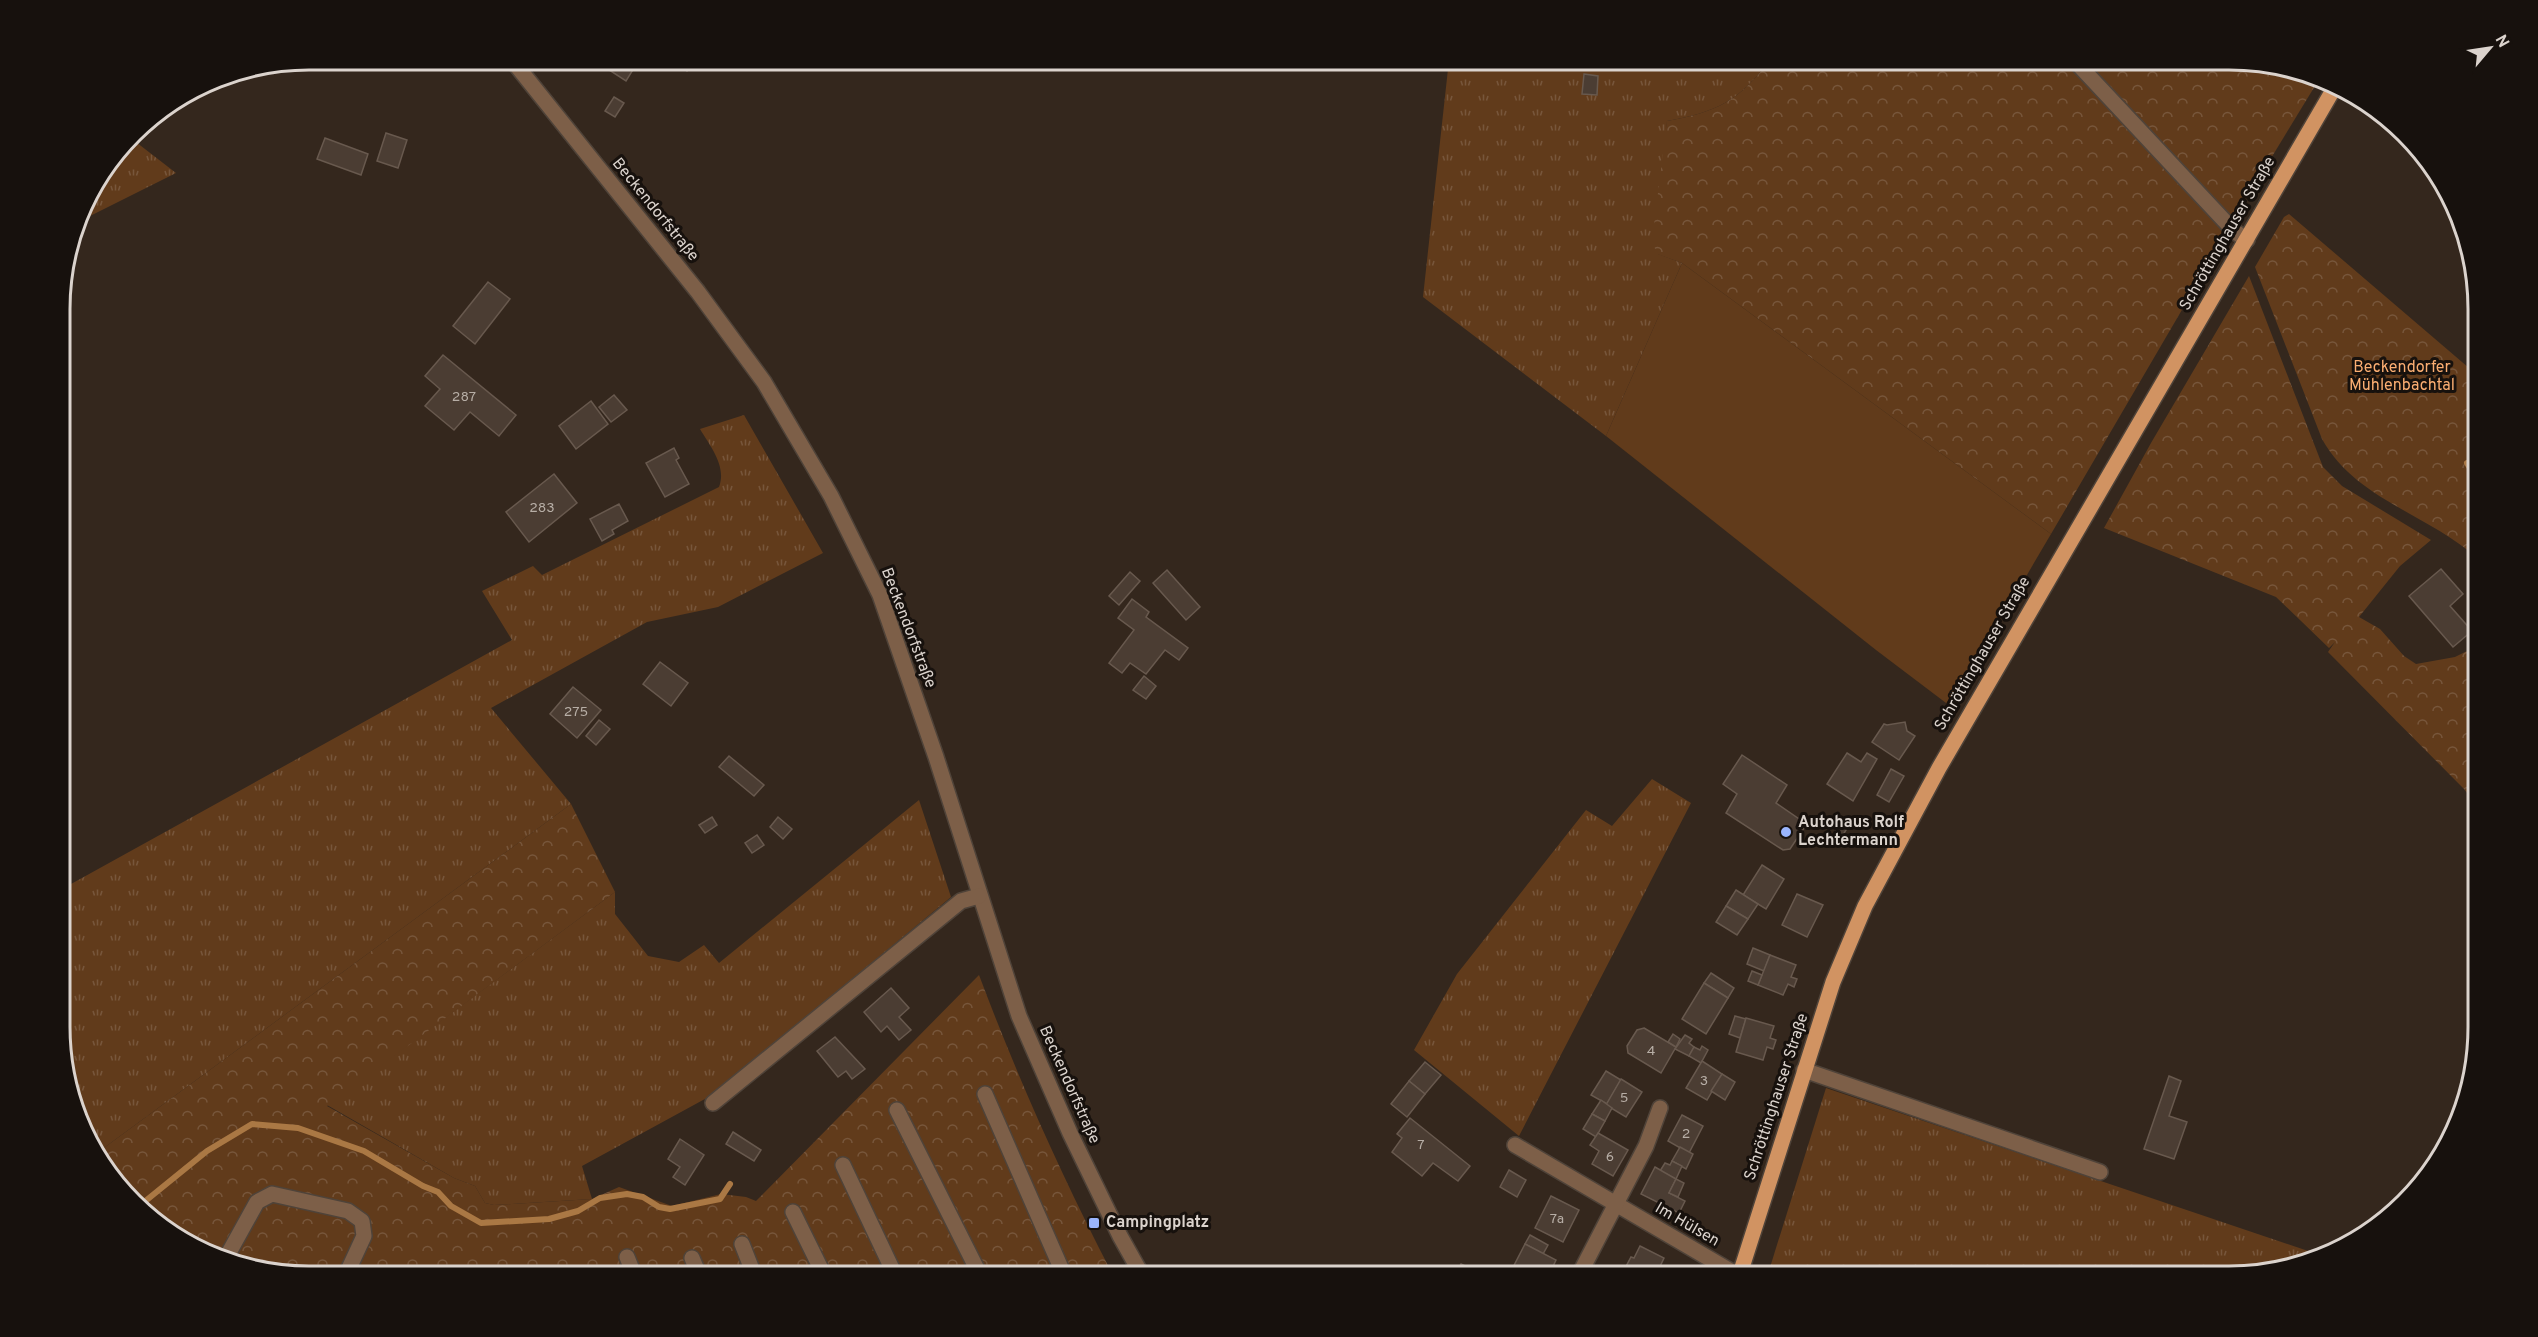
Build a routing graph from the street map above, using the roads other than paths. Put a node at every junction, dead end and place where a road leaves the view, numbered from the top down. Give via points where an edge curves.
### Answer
1 (520, 70) edge
2 (2083, 70) edge
3 (2331, 94) edge
4 (2247, 240) junction
5 (979, 896) junction
6 (1804, 1070) junction
7 (985, 1094) dead end
8 (712, 1102) dead end
9 (1660, 1108) dead end
10 (897, 1110) dead end
11 (1515, 1145) dead end
12 (843, 1165) dead end
13 (2100, 1172) dead end
14 (1617, 1205) junction
15 (794, 1212) dead end
16 (742, 1244) dead end
17 (229, 1252) edge
18 (627, 1257) dead end
19 (692, 1258) dead end
20 (350, 1266) edge
21 (631, 1266) edge
22 (695, 1266) edge
23 (751, 1266) edge
24 (820, 1266) edge
25 (891, 1266) edge
26 (975, 1266) edge
27 (1060, 1266) edge
28 (1137, 1266) edge
29 (1584, 1266) edge
30 (1722, 1266) edge
31 (1742, 1266) edge

1 - 5 street, Beckendorfstraße via 698,291 764,382 831,496 880,595
2 - 4 street via 2234,231
3 - 4 main road, Schröttinghauser Straße
4 - 6 main road, Schröttinghauser Straße via 1900,838 1852,936
5 - 8 street via 961,901
5 - 28 street, Beckendorfstraße via 1024,1027 1070,1132
6 - 13 street
6 - 31 main road, Schröttinghauser Straße
7 - 27 street
9 - 14 street
10 - 26 street
11 - 14 street, Im Hülsen
12 - 25 street
14 - 29 street
14 - 30 street, Im Hülsen
15 - 24 street
16 - 23 street
17 - 20 street via 257,1202 272,1194 348,1211 362,1221 364,1236
18 - 21 street
19 - 22 street

